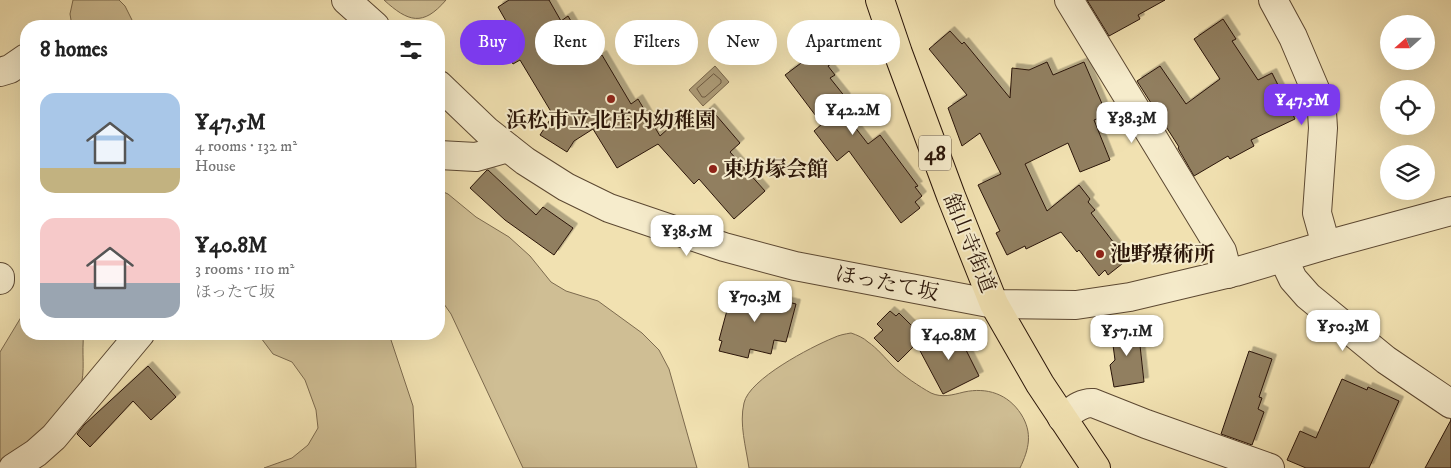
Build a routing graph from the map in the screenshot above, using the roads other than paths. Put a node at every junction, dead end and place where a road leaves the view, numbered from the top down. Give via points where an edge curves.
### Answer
1 (346, 0) edge
2 (880, 0) edge
3 (1069, 0) edge
4 (1273, 0) edge
5 (368, 20) edge
6 (20, 62) edge
7 (0, 72) edge
8 (445, 91) edge
9 (508, 148) junction
10 (445, 155) edge
11 (1451, 211) edge
12 (1326, 245) junction
13 (1283, 258) junction
14 (1228, 274) junction
15 (994, 304) junction
16 (135, 340) edge
17 (1451, 404) edge
18 (1062, 418) junction
19 (13, 468) edge
20 (1096, 468) edge
21 (1270, 468) edge

1 - 5 street
2 - 15 main road, 舘山寺街道 / 48
3 - 14 street via 1222,251
4 - 12 street via 1297,45 1322,112 1317,213
6 - 7 street
8 - 9 street, ほったて坂
9 - 10 street via 476,157
9 - 15 street, ほったて坂 via 566,186 609,208 724,247 795,266
11 - 12 street, ほったて坂
12 - 13 street, ほったて坂
13 - 14 street, ほったて坂
13 - 17 street via 1293,279 1308,296 1386,360
14 - 15 street, ほったて坂 via 1104,302
15 - 18 main road, 舘山寺街道 / 48
16 - 19 street via 54,437
18 - 20 main road, 舘山寺街道 / 48
18 - 21 street via 1086,402 1093,403

